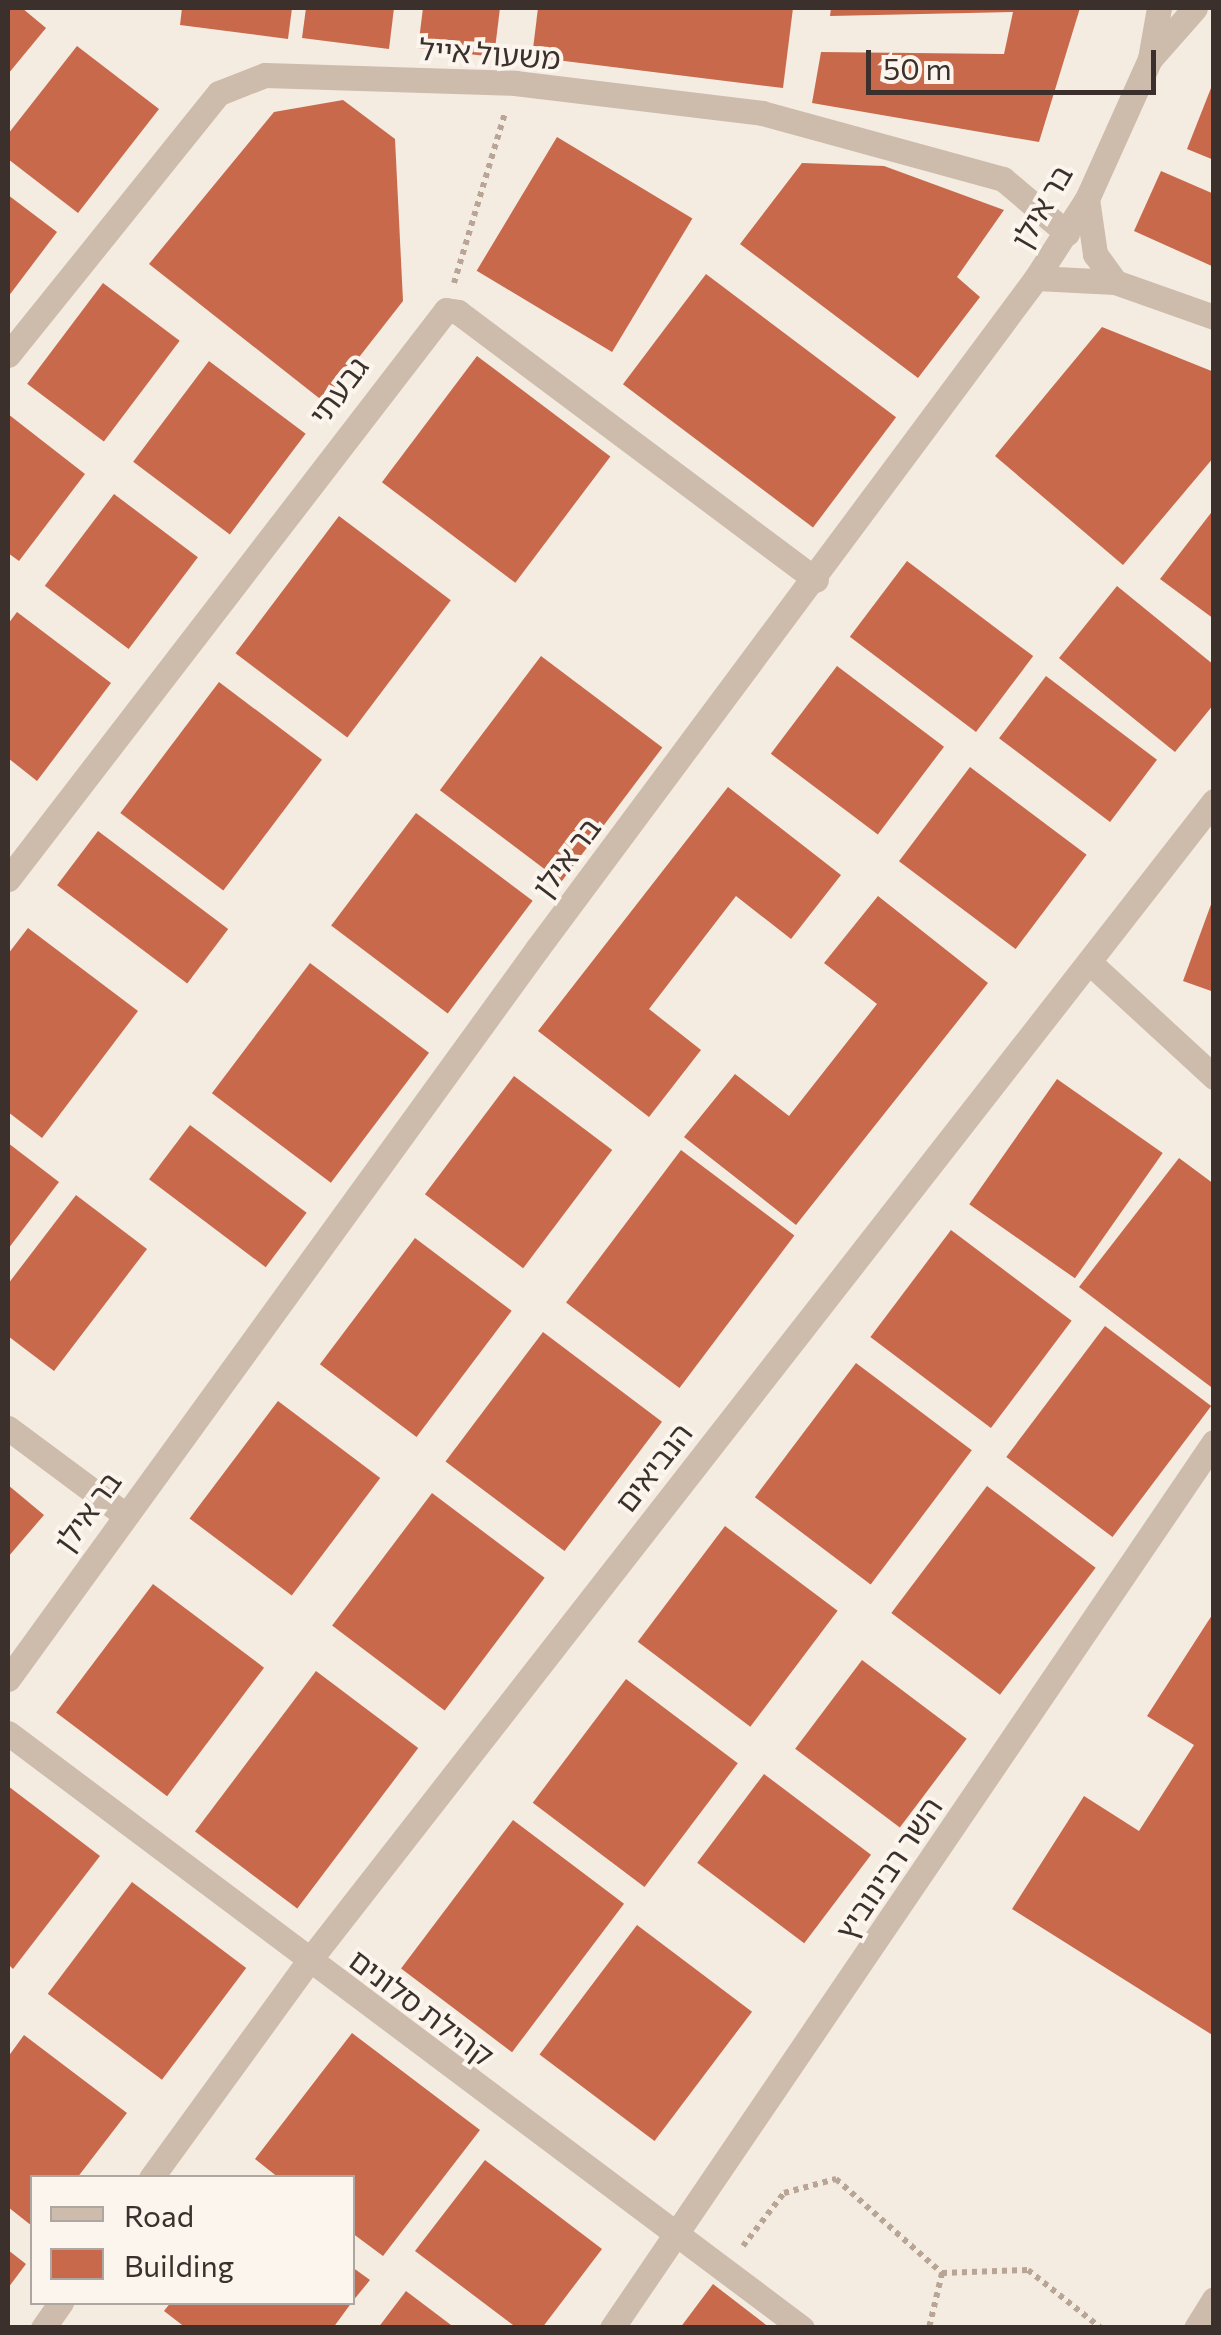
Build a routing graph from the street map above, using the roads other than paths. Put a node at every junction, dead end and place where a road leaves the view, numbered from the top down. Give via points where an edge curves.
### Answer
1 (1158, 8) edge
2 (1196, 8) edge
3 (1150, 59) junction
4 (1087, 199) junction
5 (1067, 234) junction
6 (1036, 278) junction
7 (1115, 282) junction
8 (1214, 317) edge
9 (8, 354) edge
10 (816, 580) junction
11 (1214, 801) edge
12 (8, 879) edge
13 (1089, 962) junction
14 (1214, 1077) edge
15 (8, 1428) edge
16 (1214, 1442) edge
17 (124, 1514) junction
18 (8, 1679) edge
19 (8, 1733) edge
20 (308, 1962) junction
21 (154, 2175) edge
22 (678, 2238) junction
23 (1214, 2299) edge
24 (59, 2305) edge
25 (43, 2328) edge
26 (612, 2328) edge
27 (802, 2328) edge
28 (1196, 2328) edge

1 - 3 street, בר אילן
2 - 3 street, בר אילן
3 - 4 street, בר אילן
4 - 5 street, בר אילן
4 - 7 street via 1095,254
5 - 6 street, בר אילן
5 - 9 street, משעול אייל via 1003,179 762,113 514,84 265,75 219,93
6 - 7 street
6 - 10 street, בר אילן
7 - 8 street
10 - 12 street, גבעתי via 458,312 446,310
10 - 17 street, בר אילן
11 - 13 street, הנביאים
13 - 14 street
13 - 20 street, הנביאים
15 - 17 street
16 - 22 street, השר רבינוביץ
17 - 18 street, בר אילן
19 - 20 street, קהילת סלונים
20 - 21 street, הנביאים
20 - 22 street, קהילת סלונים
22 - 26 street, השר רבינוביץ
22 - 27 street, קהילת סלונים
23 - 28 street
24 - 25 street

